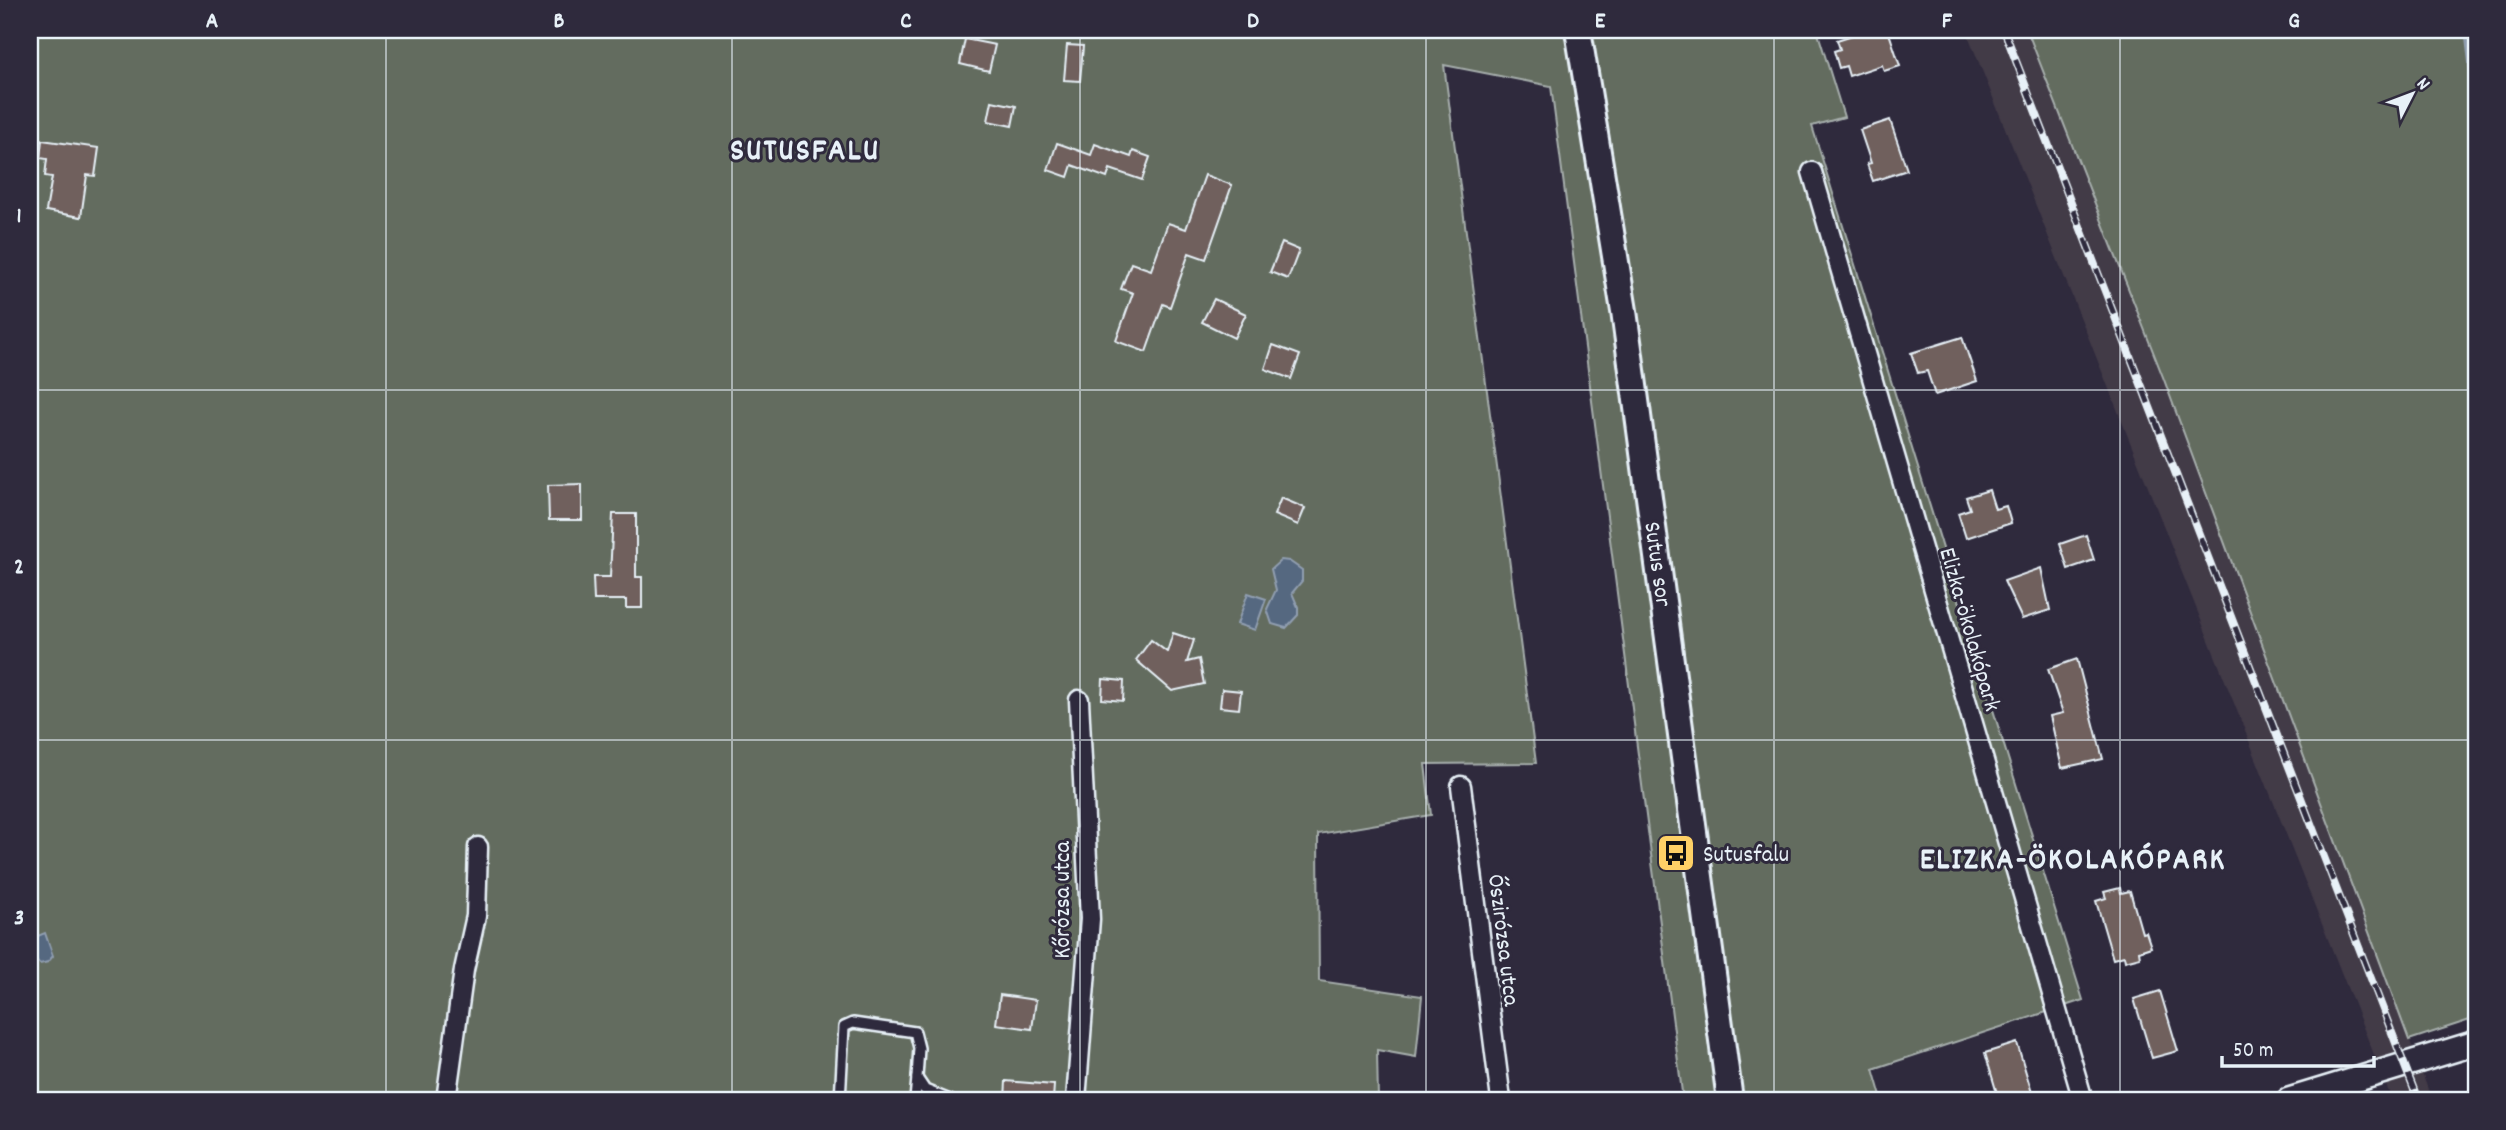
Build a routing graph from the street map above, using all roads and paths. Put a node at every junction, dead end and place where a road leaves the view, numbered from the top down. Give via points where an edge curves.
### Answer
1 (1578, 30) edge
2 (1812, 172) dead end
3 (1079, 700) dead end
4 (1461, 786) dead end
5 (478, 846) dead end
6 (2476, 1043) edge
7 (917, 1078) junction
8 (446, 1100) edge
9 (840, 1100) edge
10 (915, 1100) edge
11 (950, 1100) edge
12 (1076, 1100) edge
13 (1501, 1100) edge
14 (1730, 1100) edge
15 (2083, 1100) edge
16 (2289, 1100) edge

1 - 14 main road, Sutus sor via 1624,311
2 - 15 street, Elizka-ökolakópark
3 - 12 street, Kőrózsa utca via 1090,919
4 - 13 street, Őszirózsa utca
5 - 8 street via 476,916
6 - 16 street
7 - 9 lane via 915,1032 853,1023 844,1027
7 - 10 lane
7 - 11 lane via 925,1090

